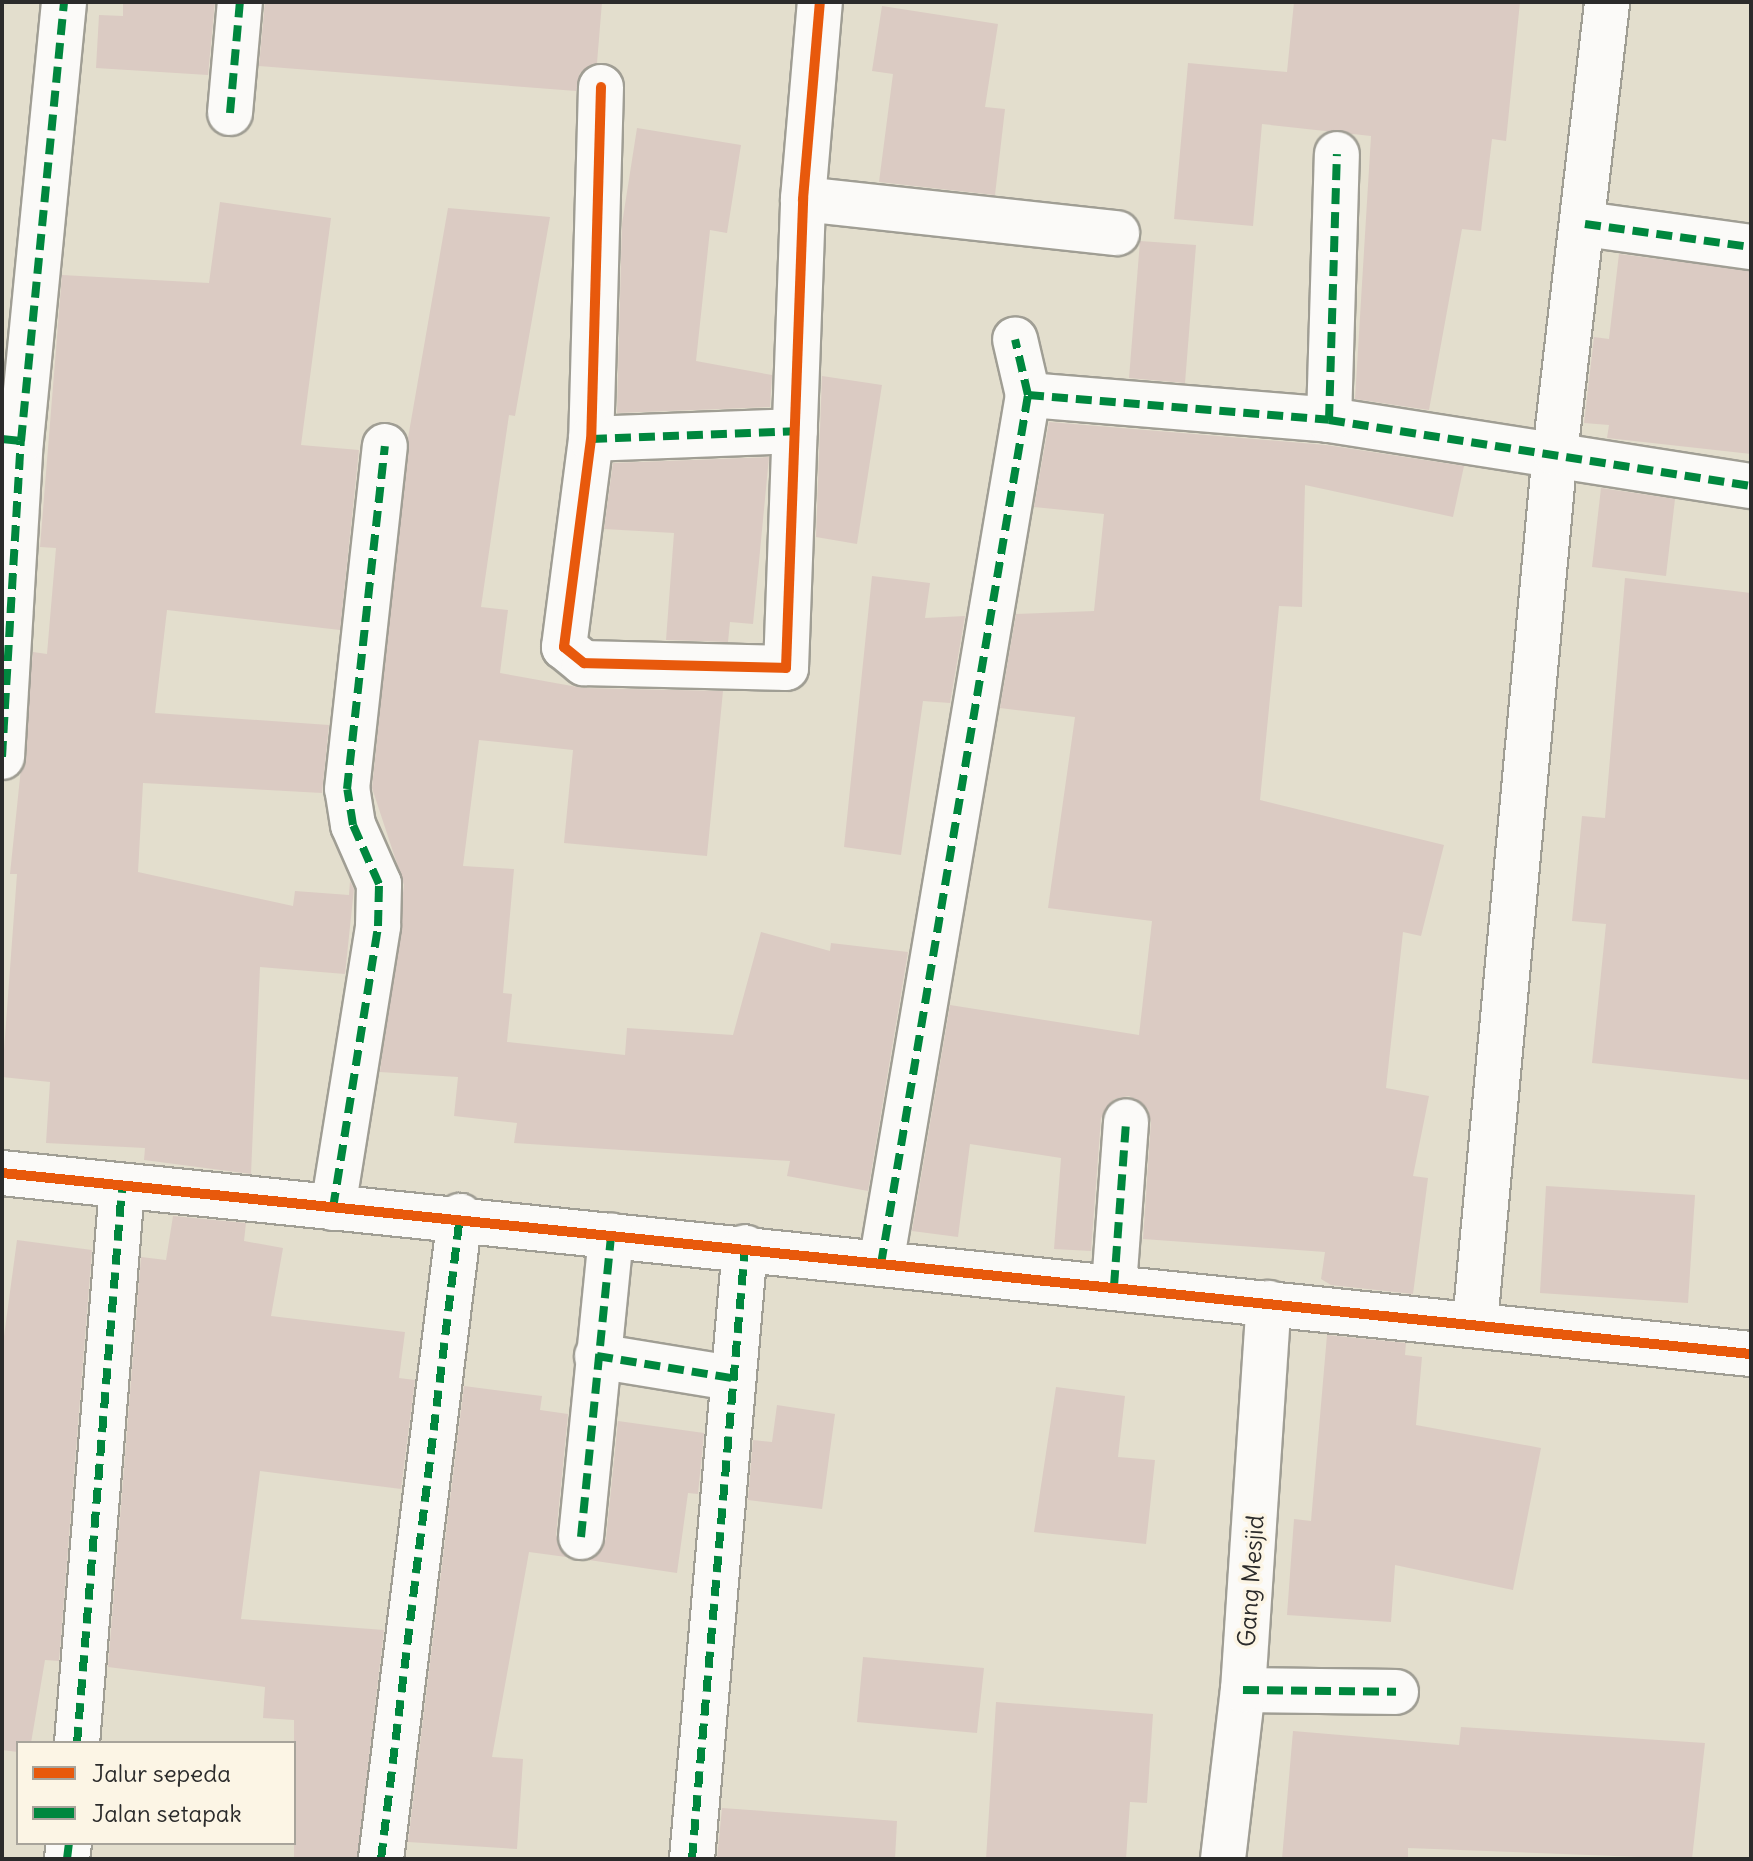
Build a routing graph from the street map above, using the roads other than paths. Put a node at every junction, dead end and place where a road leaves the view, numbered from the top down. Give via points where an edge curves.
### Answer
1 (64, 2) edge
2 (240, 2) edge
3 (820, 2) edge
4 (1607, 2) edge
5 (601, 87) dead end
6 (230, 113) dead end
7 (1337, 154) dead end
8 (803, 199) junction
9 (1585, 224) junction
10 (1117, 233) dead end
11 (1751, 247) edge
12 (1015, 339) dead end
13 (1028, 395) junction
14 (1329, 420) junction
15 (795, 431) junction
16 (591, 439) junction
17 (12, 440) edge
18 (385, 446) dead end
19 (1555, 453) junction
20 (1751, 486) edge
21 (8, 574) edge
22 (2, 757) edge
23 (1126, 1121) dead end
24 (2, 1173) edge
25 (122, 1187) junction
26 (333, 1208) junction
27 (460, 1216) junction
28 (611, 1235) junction
29 (745, 1247) junction
30 (881, 1264) junction
31 (1114, 1286) junction
32 (1269, 1303) junction
33 (1475, 1323) junction
34 (1751, 1354) edge
35 (597, 1356) junction
36 (732, 1378) junction
37 (581, 1537) dead end
38 (1243, 1690) junction
39 (1396, 1692) dead end
40 (77, 1741) edge
41 (381, 1859) edge
42 (692, 1859) edge
43 (1223, 1859) edge

1 - 17 street
2 - 6 street
3 - 8 street
4 - 9 street
5 - 16 street
7 - 14 street
8 - 10 street
8 - 15 street
9 - 11 street
9 - 19 street
12 - 13 street
13 - 14 street
13 - 30 street
14 - 19 street
15 - 16 street
15 - 16 street via 786,668 584,663 564,647
17 - 21 street
18 - 26 street via 347,789 353,825 379,884 378,926
19 - 20 street
19 - 33 street
21 - 22 street
23 - 31 street
24 - 25 street
25 - 26 street
25 - 40 street
26 - 27 street
27 - 28 street
27 - 41 street
28 - 29 street
28 - 35 street
29 - 30 street
29 - 36 street
30 - 31 street
31 - 32 street
32 - 33 street
32 - 38 street, Gang Mesjid
33 - 34 street
35 - 36 street
35 - 37 street
36 - 42 street
38 - 39 street
38 - 43 street, Gang Mesjid

